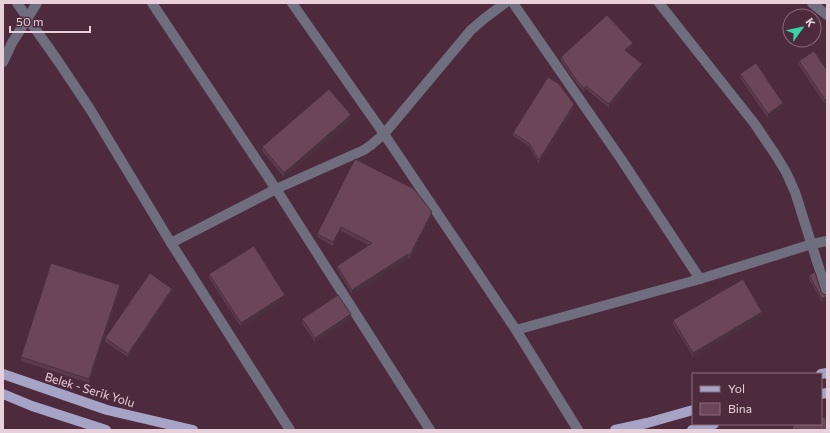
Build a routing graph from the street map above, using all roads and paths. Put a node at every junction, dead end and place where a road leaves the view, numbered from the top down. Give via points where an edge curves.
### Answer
1 (17, 3) edge
2 (37, 3) edge
3 (152, 3) edge
4 (292, 3) edge
5 (505, 3) edge
6 (513, 3) edge
7 (659, 3) edge
8 (812, 3) edge
9 (827, 15) edge
10 (28, 19) junction
11 (8, 43) edge
12 (3, 62) edge
13 (384, 134) junction
14 (276, 189) junction
15 (827, 241) edge
16 (172, 243) junction
17 (812, 244) junction
18 (700, 279) junction
19 (827, 293) edge
20 (516, 330) junction
21 (3, 374) edge
22 (3, 394) edge
23 (692, 410) edge
24 (710, 425) edge
25 (106, 430) edge
26 (193, 430) edge
27 (290, 430) edge
28 (430, 430) edge
29 (578, 430) edge
30 (615, 430) edge
31 (692, 430) edge

1 - 10 street
2 - 10 street
3 - 14 street
4 - 13 street
5 - 13 street via 471,30
6 - 18 street
7 - 17 street via 776,154 786,172
8 - 9 street
10 - 11 street
10 - 16 street via 90,109
11 - 12 street
13 - 14 street via 360,152
13 - 20 street
14 - 16 street
14 - 28 street
15 - 17 street
16 - 27 street
17 - 18 street
17 - 19 street
18 - 20 street
20 - 29 street
21 - 26 main road, Belek - Serik Yolu via 107,410
22 - 25 main road
23 - 30 main road
24 - 31 main road

